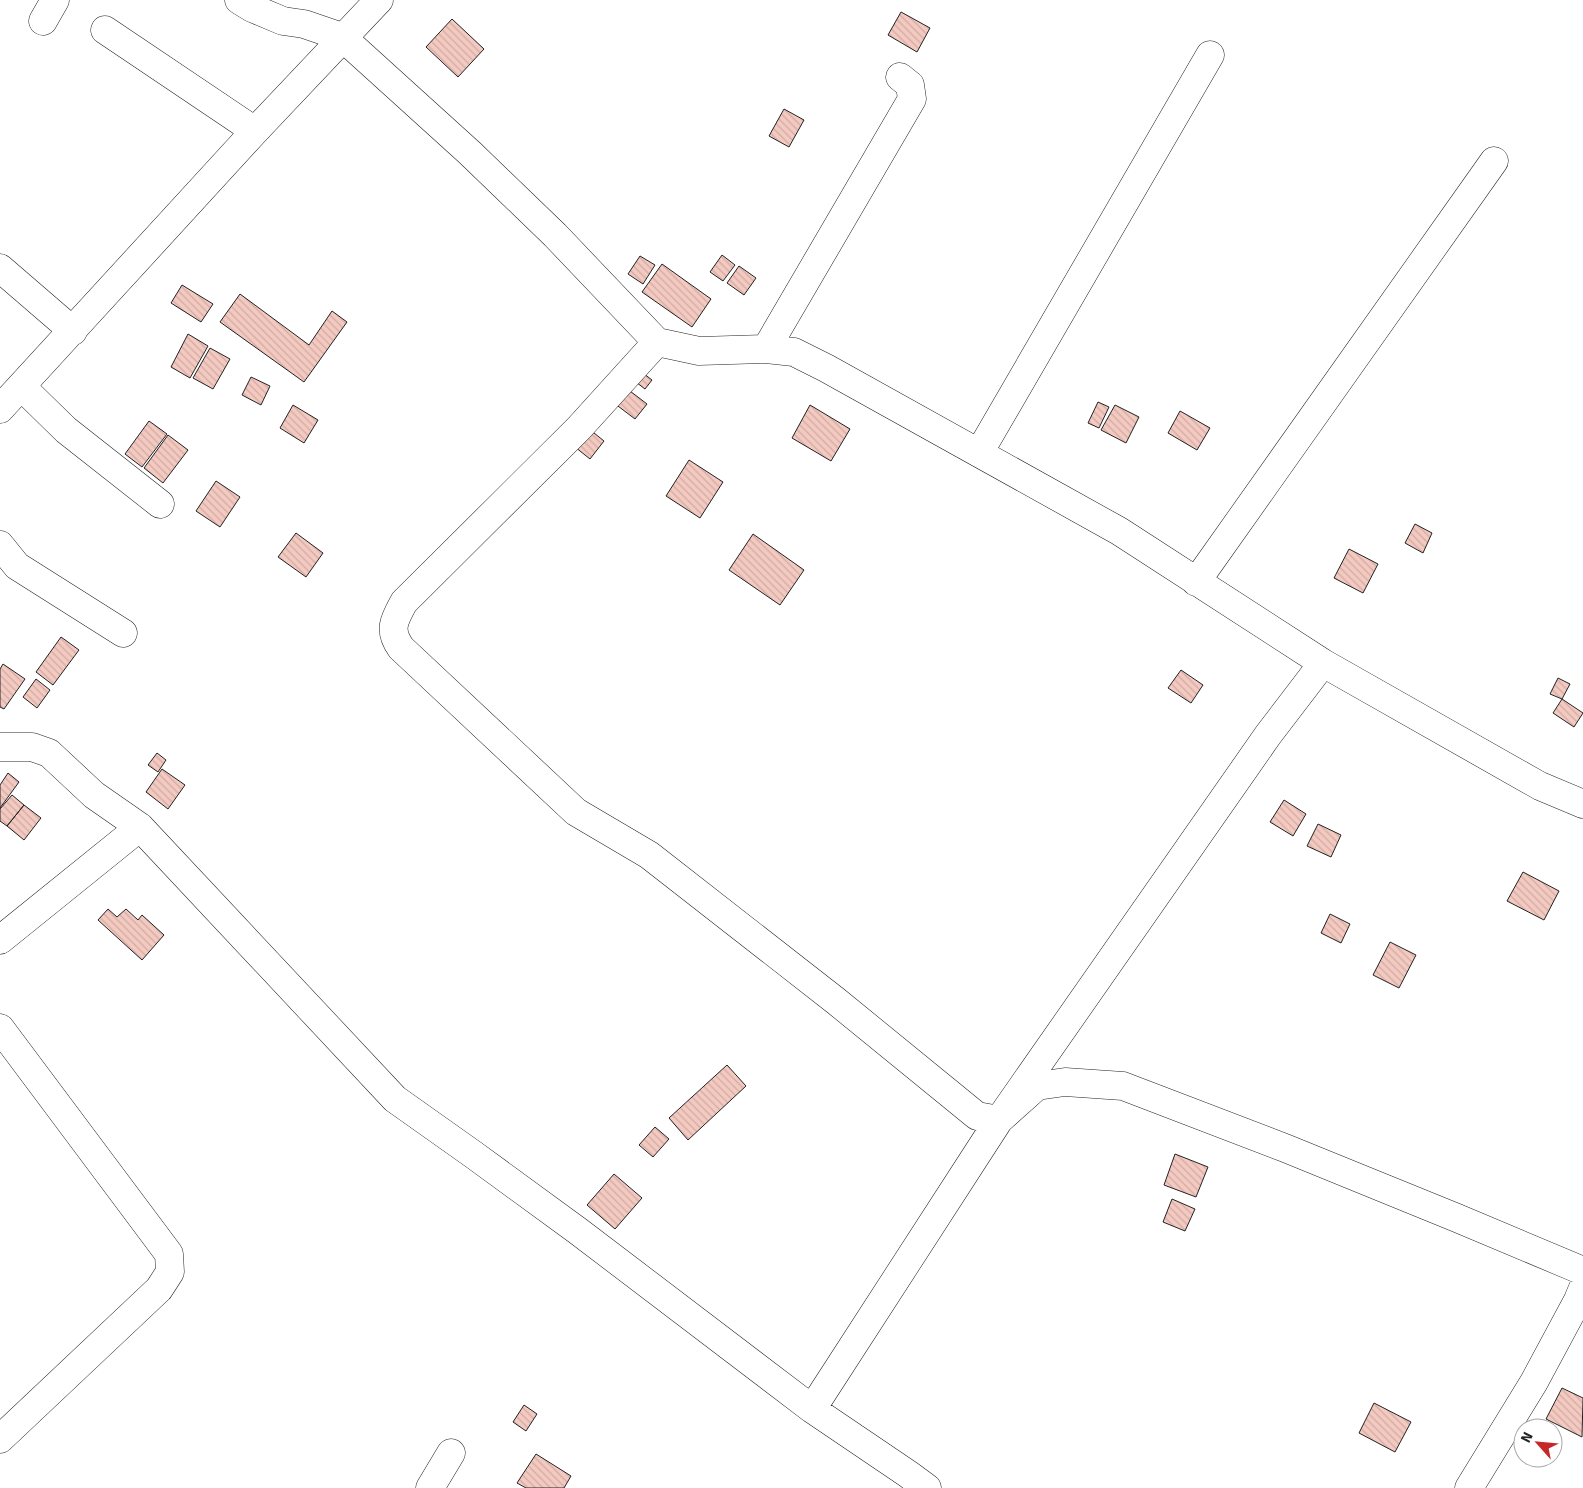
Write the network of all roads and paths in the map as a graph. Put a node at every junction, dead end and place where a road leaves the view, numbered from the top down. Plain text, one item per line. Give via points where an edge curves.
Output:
1 (239, 0) edge
2 (379, 0) edge
3 (105, 30) dead end
4 (342, 38) junction
5 (1210, 55) dead end
6 (900, 77) dead end
7 (255, 131) junction
8 (1494, 160) dead end
9 (0, 268) edge
10 (73, 330) junction
11 (657, 342) junction
12 (766, 349) junction
13 (22, 387) junction
14 (0, 409) edge
15 (979, 453) junction
16 (160, 504) dead end
17 (0, 544) edge
18 (1196, 582) junction
19 (123, 633) dead end
20 (1323, 663) junction
21 (0, 747) edge
22 (1583, 804) edge
23 (140, 827) junction
24 (0, 940) edge
25 (0, 1028) edge
26 (999, 1120) junction
27 (1583, 1271) edge
28 (1583, 1288) edge
29 (812, 1409) junction
30 (0, 1440) edge
31 (451, 1453) dead end
32 (430, 1488) edge
33 (927, 1488) edge
34 (1469, 1488) edge

1 - 4 street via 283,21 304,24
2 - 4 street
3 - 7 street
4 - 7 street
4 - 11 street via 555,235
5 - 15 street
6 - 12 street via 910,85 912,99
7 - 10 street
8 - 18 street
9 - 10 street
10 - 13 street
11 - 12 street via 699,351
11 - 26 street via 579,428 404,602 393,622 395,640 576,812 649,855 977,1116
12 - 15 street via 794,352
13 - 14 street
13 - 16 street via 66,430
15 - 18 street via 1119,531
17 - 19 street via 17,566
18 - 20 street
20 - 22 street via 1540,786
20 - 26 street via 1268,735
21 - 23 street via 32,747 49,753 94,795
23 - 24 street
23 - 29 street via 395,1099
25 - 30 street via 170,1254 170,1272 159,1289
26 - 27 street via 1037,1086 1065,1082 1123,1086
26 - 29 street
28 - 34 street via 1534,1382
29 - 33 street
31 - 32 street

